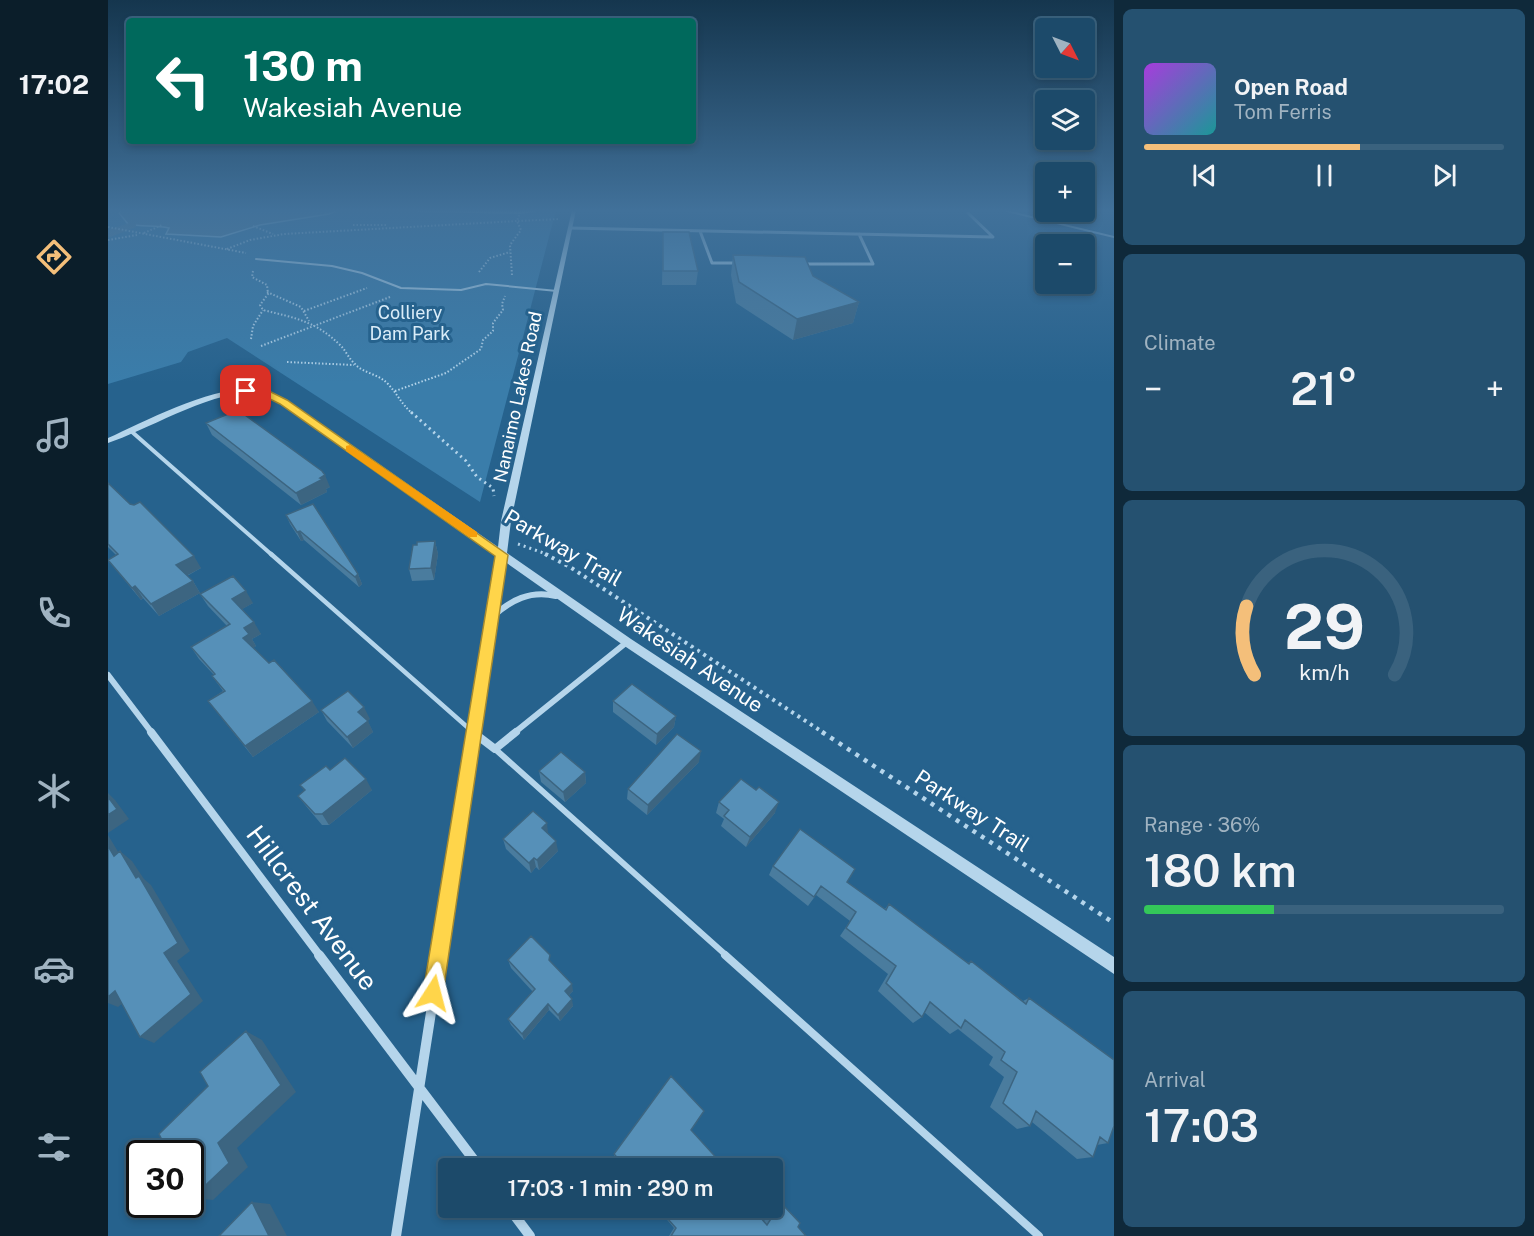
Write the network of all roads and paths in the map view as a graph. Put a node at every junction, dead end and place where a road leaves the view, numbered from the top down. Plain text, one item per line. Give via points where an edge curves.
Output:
1 (255, 268) edge
2 (339, 268) edge
3 (481, 268) edge
4 (511, 268) edge
5 (562, 268) edge
6 (384, 282) junction
7 (509, 286) junction
8 (461, 290) junction
9 (557, 291) junction
10 (267, 292) junction
11 (399, 293) dead end
12 (263, 310) junction
13 (304, 311) junction
14 (310, 322) junction
15 (316, 325) junction
16 (251, 339) dead end
17 (261, 346) dead end
18 (286, 362) dead end
19 (355, 365) junction
20 (395, 391) junction
21 (130, 431) junction
22 (108, 441) edge
23 (492, 505) dead end
24 (504, 534) junction
25 (502, 555) junction
26 (568, 601) junction
27 (492, 617) junction
28 (627, 642) junction
29 (108, 675) edge
30 (474, 733) junction
31 (495, 749) junction
32 (1114, 923) edge
33 (1114, 966) edge
34 (418, 1087) junction
35 (472, 1158) edge
36 (516, 1218) edge
37 (396, 1236) edge
38 (530, 1236) edge
39 (1039, 1236) edge

1 - 10 path via 252,277 267,285
2 - 6 lane
3 - 8 path
4 - 7 path
5 - 9 street, Nanaimo Lakes Road
6 - 8 lane via 401,288
6 - 13 path
7 - 8 lane via 486,284
7 - 9 lane
7 - 20 path via 503,309 481,349 446,373
9 - 24 street, Nanaimo Lakes Road
10 - 12 path via 260,306
10 - 13 path
11 - 15 path
12 - 14 path, Parkway Trail
12 - 16 path via 253,326
13 - 14 path
14 - 15 path, Parkway Trail
15 - 17 path
15 - 19 path, Parkway Trail via 343,348
18 - 19 path
19 - 20 path, Parkway Trail
20 - 23 path, Parkway Trail via 400,404 443,438 477,477 493,488
21 - 22 street
21 - 25 street, Wakesiah Avenue via 220,395 264,392 284,402
21 - 30 lane
24 - 25 street, Nanaimo Lakes Road
24 - 32 path, Parkway Trail via 570,567
25 - 26 street, Wakesiah Avenue
25 - 27 street
26 - 27 street via 549,593 527,595
26 - 28 street, Wakesiah Avenue
27 - 30 street
28 - 31 street
28 - 33 street, Wakesiah Avenue
29 - 34 street, Hillcrest Avenue
30 - 31 street
30 - 34 street
31 - 39 lane
34 - 35 street, Hillcrest Avenue
34 - 37 street
36 - 38 street

